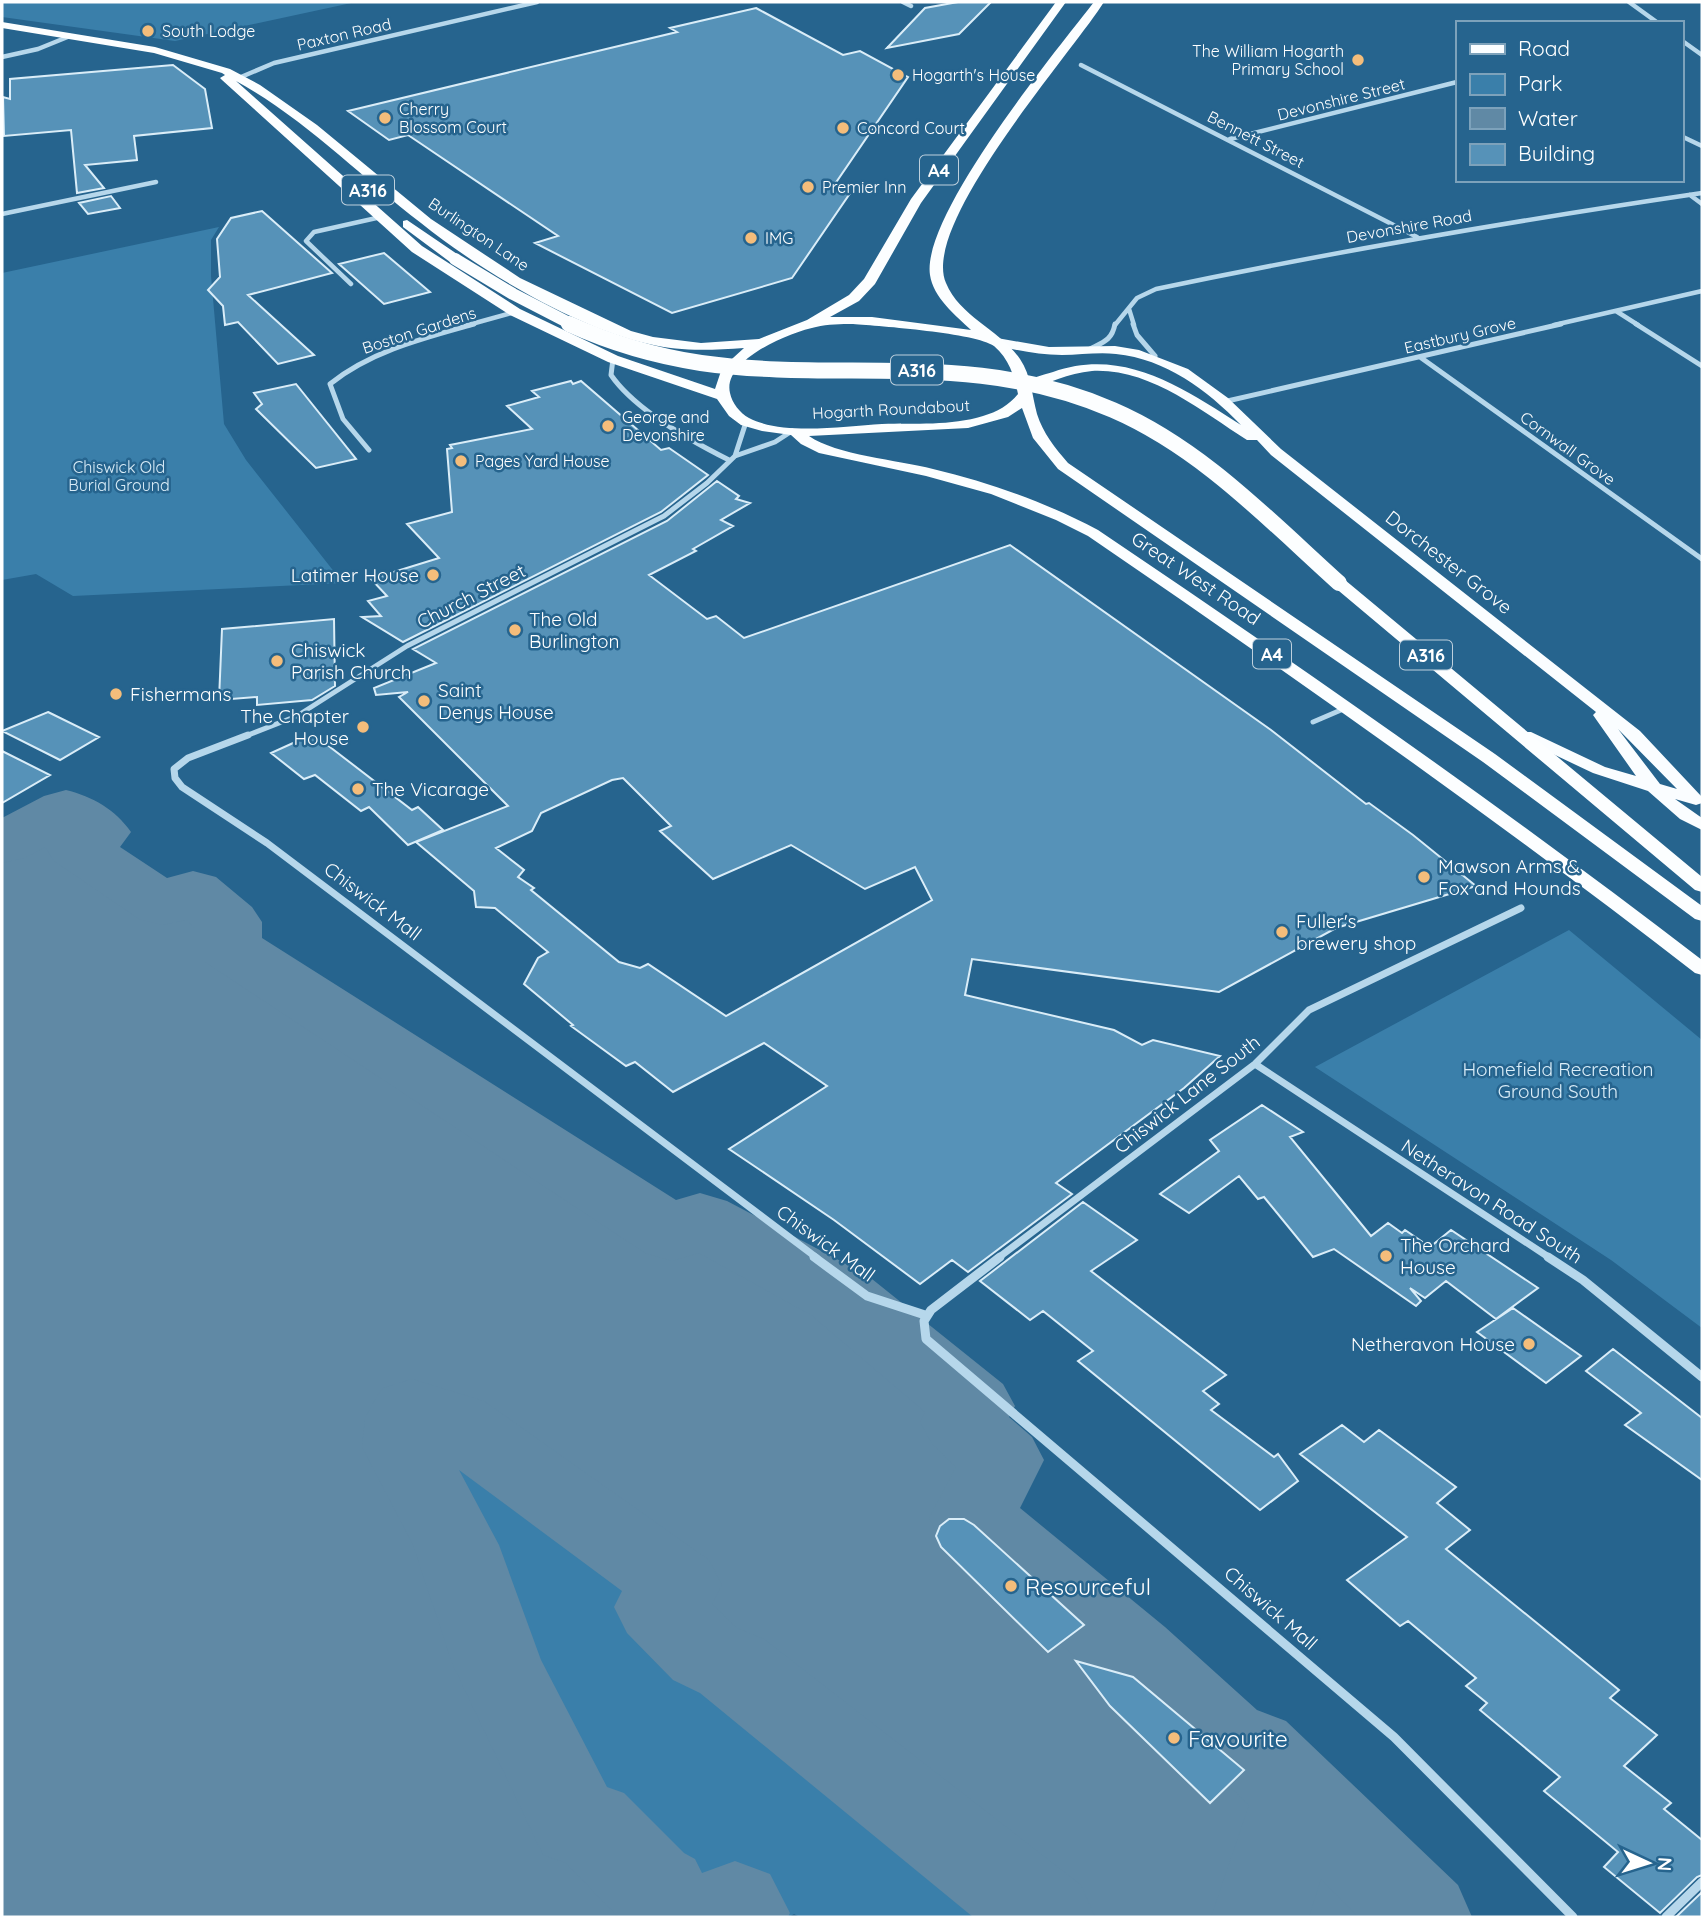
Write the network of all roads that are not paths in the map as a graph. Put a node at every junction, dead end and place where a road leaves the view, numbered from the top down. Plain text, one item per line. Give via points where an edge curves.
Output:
1 (537, 2) edge
2 (903, 2) edge
3 (1061, 2) edge
4 (1099, 2) edge
5 (1629, 2) edge
6 (911, 6) dead end
7 (1655, 21) edge
8 (2, 25) edge
9 (70, 36) junction
10 (1683, 41) edge
11 (1702, 55) edge
12 (2, 57) edge
13 (1082, 65) dead end
14 (210, 66) junction
15 (241, 78) junction
16 (1456, 82) edge
17 (291, 113) junction
18 (1683, 137) edge
19 (1230, 139) junction
20 (1702, 146) edge
21 (156, 182) dead end
22 (1702, 192) edge
23 (1689, 195) junction
24 (1702, 204) edge
25 (2, 214) edge
26 (381, 217) junction
27 (1418, 238) junction
28 (351, 284) dead end
29 (1702, 291) edge
30 (1129, 309) junction
31 (1616, 311) junction
32 (516, 312) junction
33 (807, 324) junction
34 (994, 341) junction
35 (765, 342) junction
36 (1090, 349) junction
37 (1155, 356) junction
38 (1420, 357) junction
39 (613, 359) junction
40 (1702, 366) edge
41 (1026, 390) junction
42 (723, 396) junction
43 (1223, 402) junction
44 (746, 422) junction
45 (793, 431) junction
46 (369, 450) dead end
47 (1276, 452) junction
48 (732, 458) junction
49 (1702, 559) edge
50 (1596, 706) junction
51 (1350, 707) junction
52 (1313, 722) dead end
53 (1513, 728) junction
54 (174, 769) joint
55 (1656, 789) junction
56 (1699, 802) edge
57 (1702, 825) edge
58 (1702, 886) edge
59 (1521, 908) dead end
60 (1702, 915) edge
61 (1702, 969) edge
62 (1255, 1064) junction
63 (925, 1315) junction
64 (1702, 1377) edge
65 (1702, 1882) edge
66 (1573, 1917) edge
67 (1666, 1917) edge

1 - 15 street, Paxton Road via 274,63
2 - 6 street
3 - 33 highway, A4 via 915,202 870,281 854,298
4 - 34 highway, A4 via 981,167 939,244 940,285
5 - 7 street
8 - 9 highway, Burlington Lane / A316
9 - 12 street
9 - 14 highway, Burlington Lane / A316 via 155,50
10 - 11 street
13 - 19 street, Bennett Street
14 - 15 highway, Burlington Lane / A316
14 - 26 highway, Burlington Lane / A316
15 - 17 highway, Burlington Lane / A316
16 - 19 street, Devonshire Street
17 - 35 highway, Burlington Lane / A316 via 427,222 515,281 567,308 652,341 701,347
17 - 53 highway, A316, bridge via 318,148 455,259 554,317 611,342 699,363 770,369 959,372 1030,383 1138,420 1178,444
18 - 20 street
19 - 27 street, Bennett Street
21 - 25 street
22 - 23 street, Devonshire Road
23 - 24 street
23 - 27 street, Devonshire Road
26 - 28 street via 314,232 306,241
26 - 32 highway, Burlington Lane / A316 via 417,249
27 - 30 street, Devonshire Road via 1156,289 1137,298
29 - 31 street, Eastbury Grove
30 - 36 street, Devonshire Road via 1116,321 1113,335
30 - 37 street via 1137,335
31 - 38 street, Eastbury Grove
31 - 40 street
32 - 39 highway, Burlington Lane / A316
32 - 46 street, Boston Gardens via 374,356 339,374 330,384 343,419
33 - 34 highway via 886,323
33 - 35 highway
34 - 36 main road, Dorchester Grove / A316 via 1047,351
34 - 41 highway via 1019,366
35 - 42 highway via 736,360 725,374
36 - 37 main road, Dorchester Grove / A316
37 - 43 main road, Dorchester Grove / A316
38 - 43 street, Eastbury Grove
38 - 49 street, Cornwall Grove
39 - 42 highway, Burlington Lane / A316
39 - 48 street via 609,368 620,388 689,439
41 - 45 highway, Hogarth Roundabout via 1020,405 1006,412 953,426
41 - 47 main road, Dorchester Grove / A316 via 1062,372 1082,368 1131,369 1155,377
41 - 60 highway, Great West Road / A4 via 1035,426 1049,451 1082,482 1381,682
42 - 44 highway via 735,415
43 - 47 main road, Dorchester Grove / A316
44 - 45 highway, Hogarth Roundabout
44 - 48 street, Church Street
45 - 48 street, Church Street
45 - 51 highway, Great West Road / A4 via 824,450 982,487 1064,516
47 - 50 main road, Dorchester Grove / A316
48 - 54 street, Church Street via 664,516 407,646 297,716 188,758
50 - 55 main road, Dorchester Grove / A316
50 - 56 main road, Dorchester Grove / A316 via 1634,734
51 - 52 street
51 - 61 highway, Great West Road / A4 via 1578,872
53 - 55 main road, A316 via 1567,757
53 - 58 highway
54 - 63 street, Chiswick Mall via 182,787 277,850 867,1296
55 - 56 main road, A316
55 - 57 main road, A316 via 1678,812
59 - 62 street, Chiswick Lane South via 1309,1010
62 - 63 street, Chiswick Lane South
62 - 64 street, Netheravon Road South via 1583,1280
63 - 66 street, Chiswick Mall via 926,1339 1394,1737
65 - 67 street

